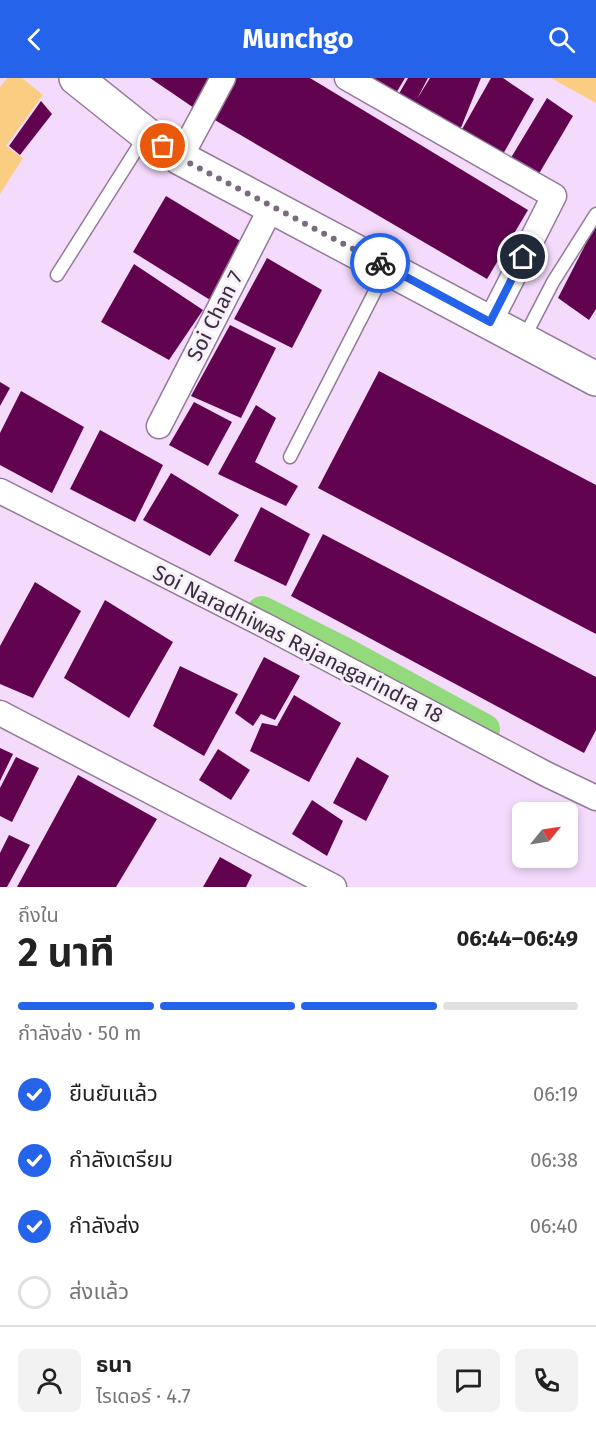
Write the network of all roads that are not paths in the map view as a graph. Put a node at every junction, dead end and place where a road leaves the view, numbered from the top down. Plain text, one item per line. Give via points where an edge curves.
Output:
1 (76, 78) edge
2 (223, 78) edge
3 (347, 78) edge
4 (146, 134) junction
5 (180, 158) junction
6 (272, 206) junction
7 (596, 214) edge
8 (387, 267) junction
9 (57, 275) dead end
10 (490, 322) junction
11 (523, 340) junction
12 (594, 372) edge
13 (159, 426) dead end
14 (290, 457) dead end
15 (0, 491) edge
16 (0, 713) edge
17 (596, 798) edge
18 (334, 887) edge

1 - 4 main road
2 - 5 street
3 - 10 street via 554,196
4 - 5 main road
4 - 9 lane
5 - 6 main road
6 - 8 main road
6 - 13 street, Soi Chan 7
7 - 11 lane via 553,282
8 - 10 main road
8 - 14 lane
10 - 11 main road
11 - 12 main road
15 - 17 street, Soi Naradhiwas Rajanagarindra 18
16 - 18 street

